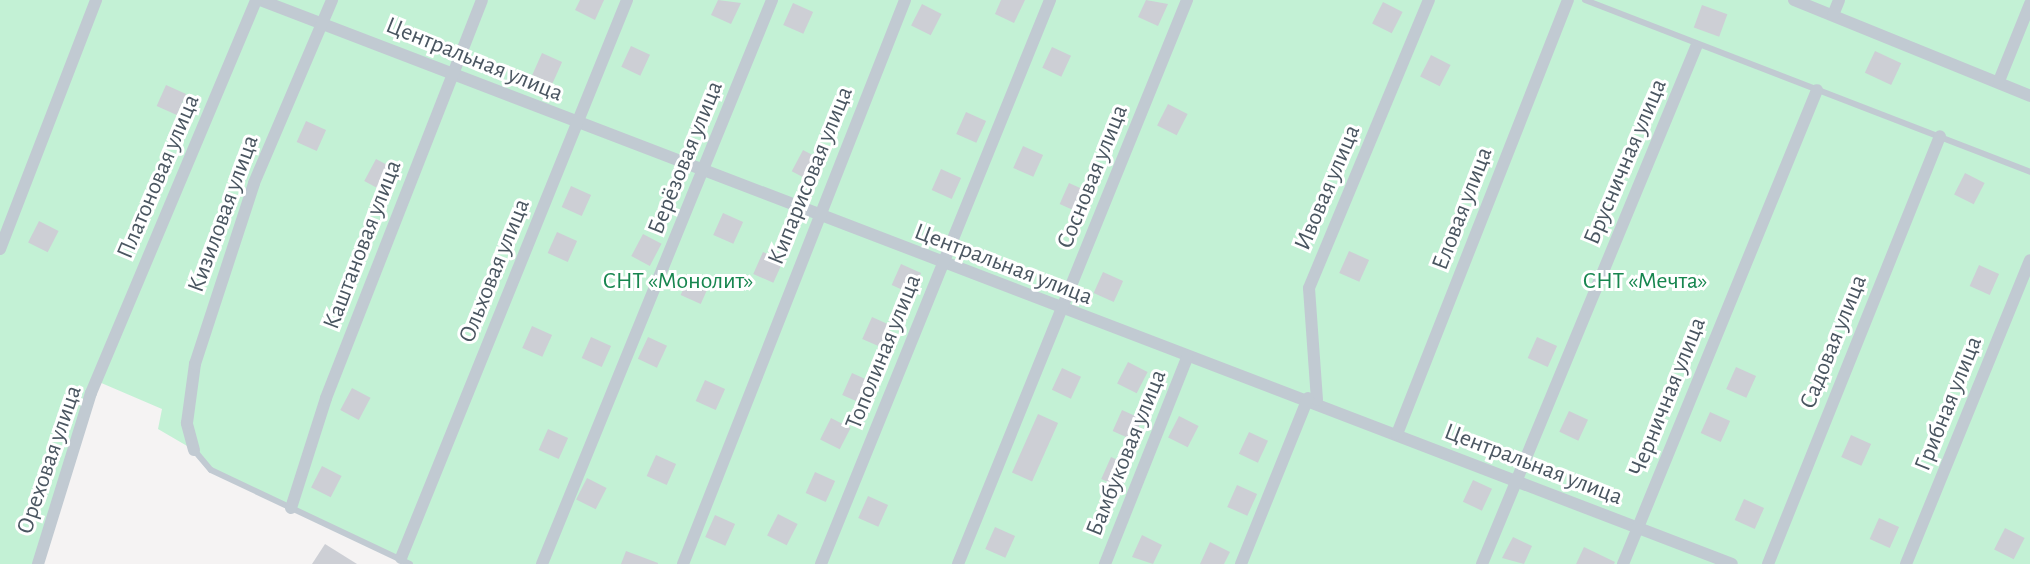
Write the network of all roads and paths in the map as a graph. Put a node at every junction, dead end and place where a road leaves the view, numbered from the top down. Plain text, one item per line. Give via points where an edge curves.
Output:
1 (96, 0) edge
2 (258, 0) edge
3 (332, 0) edge
4 (482, 0) edge
5 (627, 0) edge
6 (772, 0) edge
7 (905, 0) edge
8 (1050, 0) edge
9 (1187, 0) edge
10 (1429, 0) edge
11 (1568, 0) edge
12 (1585, 0) edge
13 (1794, 0) edge
14 (1839, 0) edge
15 (2030, 4) edge
16 (1833, 15) junction
17 (323, 22) junction
18 (1696, 47) junction
19 (451, 74) junction
20 (1999, 81) junction
21 (1817, 90) junction
22 (2030, 96) edge
23 (578, 124) junction
24 (1940, 136) junction
25 (704, 172) junction
26 (2030, 172) edge
27 (817, 214) junction
28 (0, 249) edge
29 (2030, 260) edge
30 (942, 263) junction
31 (1061, 311) junction
32 (1187, 358) junction
33 (101, 370) joint
34 (1312, 399) junction
35 (1398, 433) junction
36 (194, 450) joint
37 (1515, 482) junction
38 (291, 508) junction
39 (1637, 528) junction
40 (406, 561) edge
41 (38, 564) edge
42 (542, 564) edge
43 (683, 564) edge
44 (821, 564) edge
45 (958, 564) edge
46 (1105, 564) edge
47 (1241, 564) edge
48 (1482, 564) edge
49 (1623, 564) edge
50 (1732, 564) edge
51 (1768, 564) edge
52 (1906, 564) edge

1 - 28 street
2 - 17 street, Центральная улица
2 - 33 street, Платоновая улица
3 - 17 street, Кизиловая улица
4 - 19 street, Каштановая улица
5 - 23 street, Ольховая улица
6 - 25 street, Берёзовая улица
7 - 27 street, Кипарисовая улица
8 - 30 street, Тополиная улица
9 - 31 street, Сосновая улица
10 - 34 street, Ивовая улица via 1309,288
11 - 35 street, Еловая улица
12 - 18 lane
13 - 16 street
14 - 16 street
15 - 20 street
16 - 20 street
17 - 19 street, Центральная улица
17 - 36 street, Кизиловая улица via 254,183 195,364 187,423
18 - 21 lane
18 - 37 street, Брусничная улица
19 - 23 street, Центральная улица
19 - 38 street, Каштановая улица via 326,398
20 - 22 street
21 - 24 lane
21 - 39 street, Черничная улица
23 - 25 street, Центральная улица
23 - 40 street, Ольховая улица
24 - 26 lane
24 - 51 street, Садовая улица
25 - 27 street, Центральная улица
25 - 42 street, Берёзовая улица
27 - 30 street, Центральная улица
27 - 43 street, Кипарисовая улица
29 - 52 street, Грибная улица
30 - 31 street, Центральная улица
30 - 44 street, Тополиная улица
31 - 32 street, Центральная улица
31 - 45 street, Сосновая улица
32 - 34 street, Центральная улица
32 - 46 street, Бамбуковая улица
33 - 41 street, Ореховая улица
34 - 35 street, Центральная улица
34 - 47 street, Ивовая улица
35 - 37 street, Центральная улица
36 - 38 lane via 211,470
37 - 39 street, Центральная улица
37 - 48 street, Брусничная улица
38 - 40 lane
39 - 49 street, Черничная улица
39 - 50 street, Центральная улица

